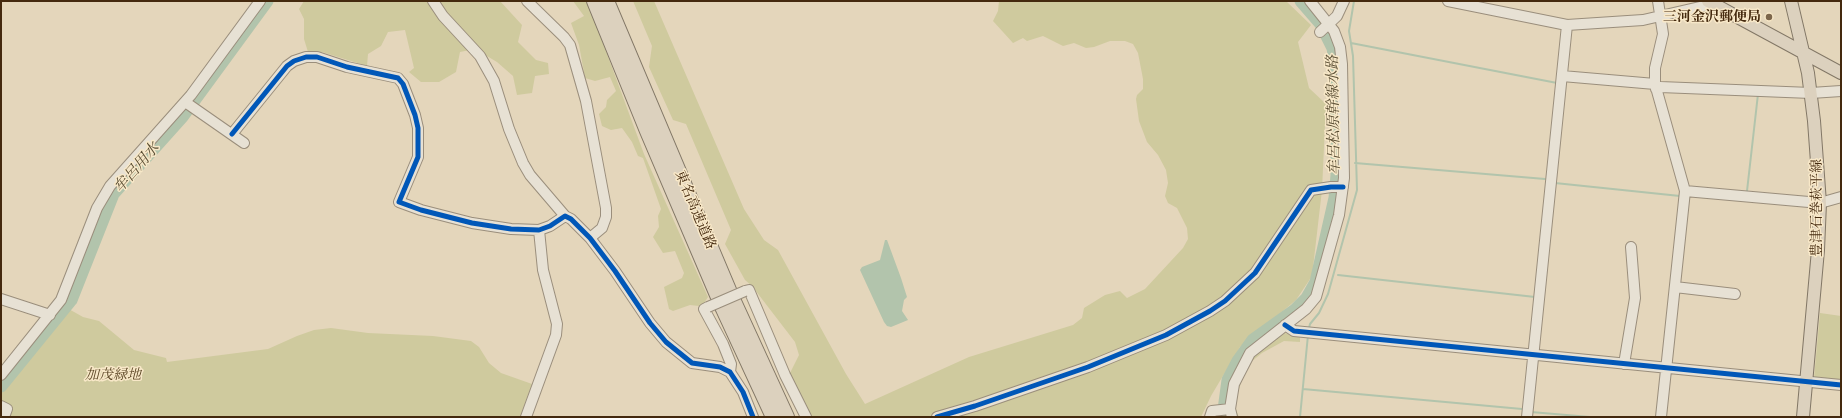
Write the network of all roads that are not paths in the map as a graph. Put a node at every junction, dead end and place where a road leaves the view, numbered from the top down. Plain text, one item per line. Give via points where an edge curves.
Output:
1 (260, 1) edge
2 (433, 1) edge
3 (527, 1) edge
4 (594, 1) edge
5 (607, 1) edge
6 (1310, 1) edge
7 (1344, 1) edge
8 (1448, 1) edge
9 (1658, 1) edge
10 (1791, 1) edge
11 (1709, 2) edge
12 (1660, 15) junction
13 (1567, 25) junction
14 (1325, 28) junction
15 (1803, 53) junction
16 (1841, 72) edge
17 (1562, 76) junction
18 (1655, 86) junction
19 (1841, 91) edge
20 (1811, 93) junction
21 (192, 106) dead end
22 (232, 134) junction
23 (244, 143) dead end
24 (1338, 187) junction
25 (1685, 191) junction
26 (1841, 197) edge
27 (1820, 203) junction
28 (565, 216) junction
29 (539, 230) junction
30 (590, 238) junction
31 (1631, 247) dead end
32 (1675, 287) junction
33 (1735, 294) dead end
34 (1, 300) edge
35 (50, 315) junction
36 (1285, 325) junction
37 (1533, 354) junction
38 (747, 361) junction
39 (1624, 364) junction
40 (1666, 368) junction
41 (730, 372) junction
42 (1, 375) edge
43 (1806, 382) junction
44 (1841, 385) edge
45 (1, 406) edge
46 (1227, 411) edge
47 (4, 417) edge
48 (526, 417) edge
49 (753, 417) edge
50 (764, 417) edge
51 (773, 417) edge
52 (787, 417) edge
53 (806, 417) edge
54 (937, 417) edge
55 (1210, 417) edge
56 (1527, 417) edge
57 (1661, 417) edge
58 (1803, 417) edge

1 - 35 street via 188,98 102,197 61,300
2 - 28 street via 443,16 480,56 494,81 523,163
3 - 30 street via 570,45 586,101 606,208 602,228
4 - 38 highway, 東名高速道路 via 650,138
5 - 52 highway, 東名高速道路 via 732,297
6 - 14 street
7 - 14 street via 1337,16
8 - 13 street
9 - 12 street
10 - 15 main road, 豊津石巻萩平線
11 - 12 street via 1704,6
11 - 15 main road
12 - 13 street via 1643,20
12 - 18 street via 1662,39 1655,68
13 - 17 street
14 - 24 street via 1340,47 1342,64
15 - 16 main road
15 - 20 main road, 豊津石巻萩平線
17 - 18 street
17 - 37 street
18 - 20 street
18 - 25 street
19 - 20 street
20 - 27 main road, 豊津石巻萩平線
21 - 22 street
22 - 23 street
22 - 29 street via 287,66 294,61 317,57 347,67 398,78 403,84 418,128 418,157 400,202 472,223
24 - 36 street via 1339,216 1316,297 1306,309
24 - 54 street via 1311,190 1255,273 1225,301 1210,311 1166,335 1088,367
25 - 27 street
25 - 32 street
26 - 27 street
27 - 43 main road, 豊津石巻萩平線
28 - 29 street
28 - 30 street via 576,223
29 - 48 street via 543,270 557,324 556,335
30 - 41 street via 666,342 692,363 720,367
31 - 39 street via 1635,298
32 - 33 street
32 - 40 street
34 - 35 street
35 - 42 street
36 - 37 street via 1294,330
36 - 46 street via 1250,353 1234,384
37 - 39 street
37 - 56 street
38 - 50 highway
38 - 51 highway, 東名高速道路
39 - 40 street
40 - 43 street
40 - 57 street
41 - 49 street via 743,392
41 - 53 street, bridge via 731,364 723,344 704,309 749,290
43 - 44 street
43 - 58 main road, 豊津石巻萩平線
45 - 47 street via 7,408
46 - 55 street via 1212,411

